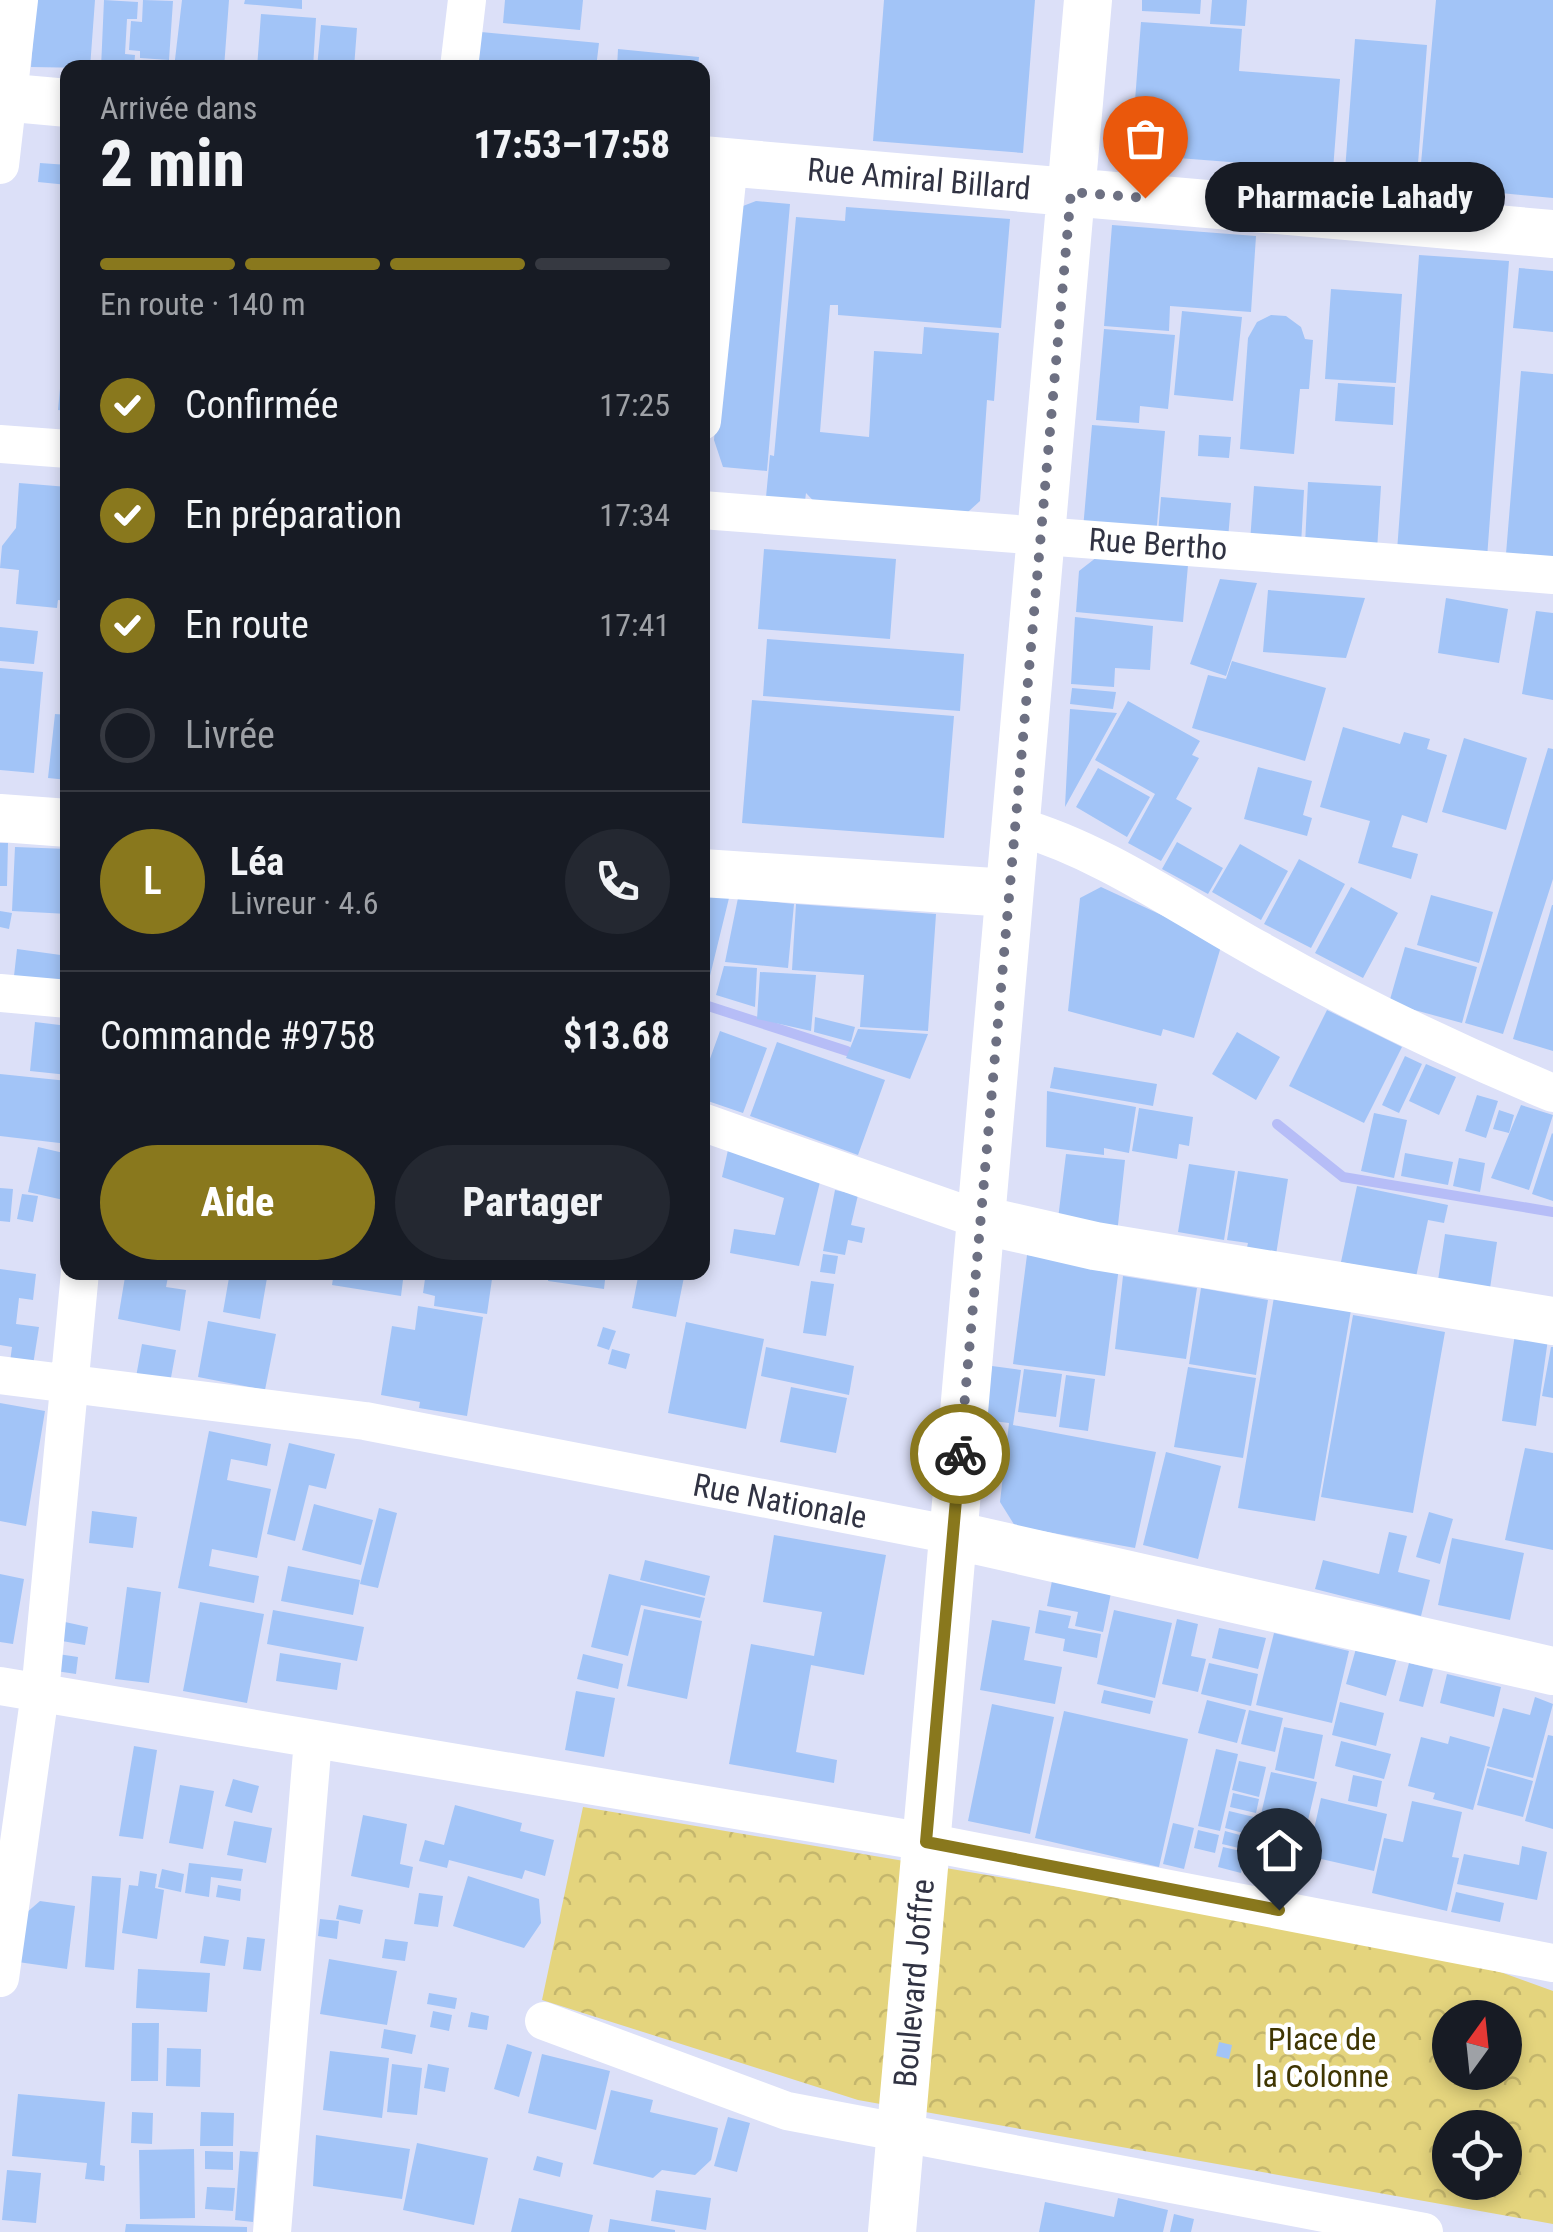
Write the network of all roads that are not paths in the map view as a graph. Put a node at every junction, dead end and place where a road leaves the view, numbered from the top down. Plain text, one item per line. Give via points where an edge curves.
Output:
1 (20, 0) edge
2 (467, 0) edge
3 (1088, 0) edge
4 (460, 60) edge
5 (3, 97) edge
6 (60, 102) edge
7 (716, 161) edge
8 (0, 165) edge
9 (1071, 192) junction
10 (1553, 234) edge
11 (710, 273) edge
12 (0, 444) edge
13 (60, 448) edge
14 (710, 511) edge
15 (1041, 535) junction
16 (1553, 575) edge
17 (0, 818) edge
18 (60, 822) edge
19 (1016, 826) junction
20 (710, 874) edge
21 (1009, 893) junction
22 (0, 993) edge
23 (60, 997) edge
24 (1553, 1094) edge
25 (710, 1125) edge
26 (981, 1220) junction
27 (79, 1280) edge
28 (1553, 1321) edge
29 (0, 1375) edge
30 (66, 1382) junction
31 (953, 1535) junction
32 (1553, 1671) edge
33 (0, 1686) edge
34 (40, 1694) junction
35 (312, 1740) junction
36 (926, 1842) junction
37 (1553, 1963) edge
38 (0, 1978) edge
39 (544, 2021) dead end
40 (900, 2131) junction
41 (272, 2232) edge
42 (892, 2232) edge
43 (1424, 2232) edge

1 - 5 street
2 - 4 street
3 - 9 street, Boulevard Joffre
5 - 6 street
5 - 8 street
7 - 9 street, Rue Amiral Billard
7 - 11 street
9 - 10 street, Rue Amiral Billard
9 - 15 street, Boulevard Joffre
12 - 13 street
14 - 15 street, Rue Bertho
15 - 16 street, Rue Bertho
15 - 19 street, Boulevard Joffre
17 - 18 street
19 - 21 street, Boulevard Joffre
19 - 24 street via 1057,838 1448,1049
20 - 21 street
21 - 26 street, Boulevard Joffre
22 - 23 street
25 - 26 street
26 - 28 street via 1095,1246
26 - 31 street, Boulevard Joffre
27 - 30 street
29 - 30 street, Rue Nationale
30 - 31 street, Rue Nationale via 365,1421
30 - 34 street
31 - 32 street, Rue Nationale
31 - 36 street, Boulevard Joffre
33 - 34 street
34 - 35 street
34 - 38 street
35 - 36 street
35 - 41 street
36 - 37 street
36 - 40 street, Boulevard Joffre
39 - 40 street via 787,2111
40 - 42 street, Boulevard Joffre
40 - 43 street

